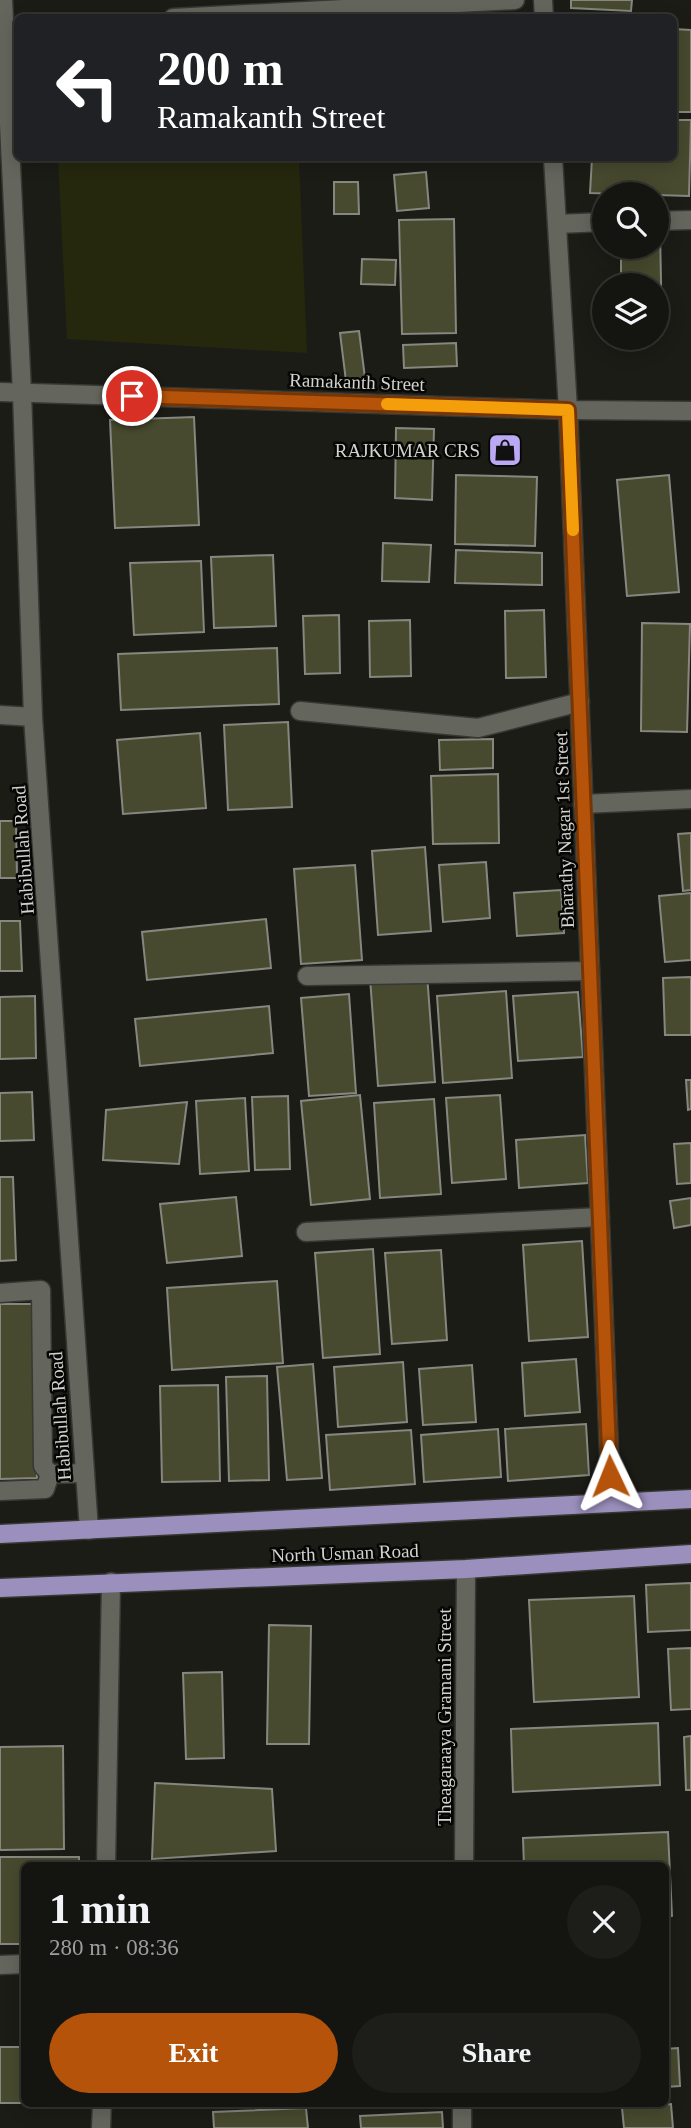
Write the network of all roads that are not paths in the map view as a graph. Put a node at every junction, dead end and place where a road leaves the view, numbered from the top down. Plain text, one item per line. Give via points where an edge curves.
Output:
1 (3, 0) edge
2 (515, 0) edge
3 (249, 14) edge
4 (8, 26) edge
5 (553, 161) edge
6 (691, 220) edge
7 (669, 221) edge
8 (592, 223) edge
9 (557, 224) junction
10 (0, 392) edge
11 (22, 392) junction
12 (568, 410) junction
13 (691, 411) edge
14 (580, 702) junction
15 (300, 711) dead end
16 (0, 715) edge
17 (33, 717) junction
18 (691, 799) edge
19 (583, 804) junction
20 (590, 971) junction
21 (306, 976) dead end
22 (600, 1217) junction
23 (306, 1232) dead end
24 (0, 1293) edge
25 (85, 1472) junction
26 (50, 1474) junction
27 (0, 1491) edge
28 (691, 1499) edge
29 (611, 1502) junction
30 (89, 1530) junction
31 (0, 1534) edge
32 (691, 1554) edge
33 (466, 1569) junction
34 (111, 1583) junction
35 (0, 1588) edge
36 (106, 1862) edge
37 (464, 1862) edge
38 (21, 1964) edge
39 (0, 1965) edge
40 (102, 2107) edge
41 (462, 2107) edge
42 (102, 2128) edge
43 (462, 2128) edge

1 - 4 street, Habibullah Road
2 - 3 street
4 - 11 street, Habibullah Road
5 - 9 street, Bharathy Nagar 1st Street
6 - 7 street
8 - 9 street
9 - 12 street, Bharathy Nagar 1st Street
10 - 11 street, Ramakanth Street
11 - 12 street, Ramakanth Street
11 - 17 street, Habibullah Road
12 - 13 street, Ramakanth Street
12 - 14 street, Bharathy Nagar 1st Street
14 - 15 street via 478,727
14 - 19 street, Bharathy Nagar 1st Street
16 - 17 street
17 - 25 street, Habibullah Road
18 - 19 street
19 - 20 street, Bharathy Nagar 1st Street
20 - 21 street
20 - 22 street, Bharathy Nagar 1st Street
22 - 23 street
22 - 29 street, Bharathy Nagar 1st Street
24 - 26 street via 41,1290 43,1466
25 - 26 street
25 - 30 street, Habibullah Road
26 - 27 street via 45,1489
28 - 29 main road, North Usman Road
29 - 30 main road, North Usman Road
30 - 31 main road, North Usman Road
32 - 33 main road, North Usman Road
33 - 34 main road, North Usman Road
33 - 37 street, Theagaraaya Gramani Street
34 - 35 main road, North Usman Road
34 - 36 street
38 - 39 street
40 - 42 street
41 - 43 street

